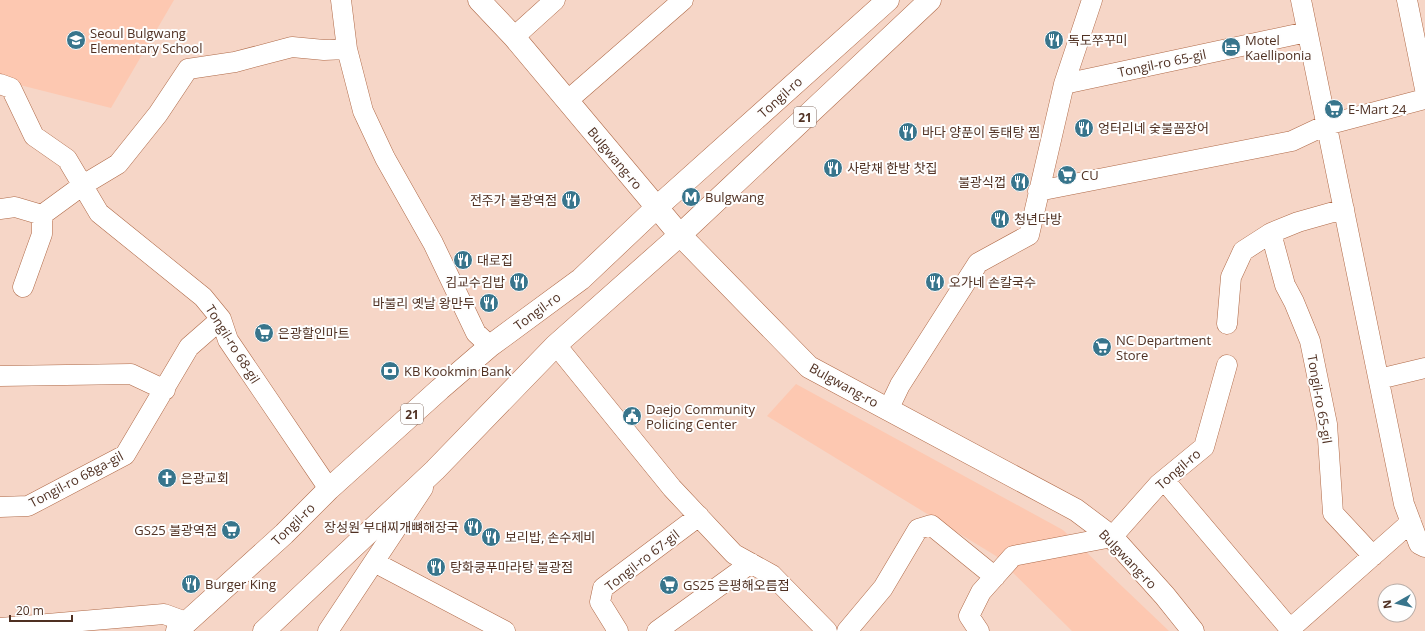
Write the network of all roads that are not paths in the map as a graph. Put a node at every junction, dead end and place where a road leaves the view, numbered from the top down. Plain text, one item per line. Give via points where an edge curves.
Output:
1 (341, 0) edge
2 (479, 0) edge
3 (555, 0) edge
4 (683, 0) edge
5 (888, 0) edge
6 (930, 0) edge
7 (1092, 0) edge
8 (1300, 0) edge
9 (1407, 0) edge
10 (1307, 32) junction
11 (514, 38) junction
12 (347, 49) junction
13 (0, 84) edge
14 (1064, 84) junction
15 (1425, 89) edge
16 (1425, 99) edge
17 (567, 101) junction
18 (1326, 125) junction
19 (83, 186) junction
20 (1038, 191) junction
21 (656, 208) junction
22 (0, 209) edge
23 (1344, 210) junction
24 (42, 215) junction
25 (1271, 233) junction
26 (680, 234) junction
27 (23, 287) dead end
28 (221, 319) junction
29 (1227, 324) dead end
30 (556, 345) junction
31 (490, 346) junction
32 (1227, 365) dead end
33 (1425, 368) edge
34 (0, 376) edge
35 (1379, 379) junction
36 (165, 390) junction
37 (888, 410) junction
38 (435, 470) junction
39 (1164, 480) junction
40 (329, 489) junction
41 (0, 507) edge
42 (699, 516) junction
43 (1411, 522) junction
44 (1112, 537) junction
45 (1425, 547) edge
46 (1373, 556) junction
47 (374, 562) junction
48 (751, 563) junction
49 (995, 577) junction
50 (182, 627) edge
51 (0, 628) edge
52 (501, 630) edge
53 (264, 631) edge
54 (328, 631) edge
55 (618, 631) edge
56 (658, 631) edge
57 (827, 631) edge
58 (847, 631) edge
59 (979, 631) edge
60 (1193, 631) edge

1 - 12 street
2 - 11 main road, Bulgwang-ro
3 - 11 street
4 - 17 street
5 - 21 main road, Tongil-ro / 21
6 - 26 main road, 21
7 - 14 street
8 - 10 street
9 - 15 street
10 - 14 street, Tongil-ro 65-gil
10 - 18 street
11 - 17 main road, Bulgwang-ro
12 - 19 street via 292,47 235,62 188,69 158,114 118,164
12 - 31 street via 363,111 385,158 433,243 476,333
13 - 19 street, Tongil-ro 68-gil via 11,88 34,136 67,159
14 - 20 street
16 - 18 street
17 - 21 main road, Bulgwang-ro
18 - 20 street via 1292,141
18 - 23 street
19 - 24 street
19 - 28 street, Tongil-ro 68-gil via 99,213 203,297
20 - 37 street via 1029,235 978,263 900,385
21 - 26 main road, Bulgwang-ro
21 - 31 main road, Tongil-ro / 21 via 581,279
22 - 24 street via 15,207
23 - 25 street via 1298,222
23 - 35 street
24 - 27 street via 42,234
25 - 29 street via 1243,251 1231,277
25 - 46 street, Tongil-ro 65-gil via 1285,285 1310,341 1327,424 1333,513
26 - 30 main road, 21
26 - 37 main road, Bulgwang-ro via 809,367
28 - 36 street, Tongil-ro 68ga-gil via 189,347
28 - 40 street, Tongil-ro 68-gil via 228,340
30 - 38 main road, 21
30 - 42 street via 672,488
31 - 40 main road, Tongil-ro / 21
32 - 39 street, Tongil-ro via 1204,447
33 - 35 street
34 - 36 street via 131,374
35 - 43 street via 1404,504
36 - 41 street, Tongil-ro 68ga-gil via 125,455 28,506
37 - 44 main road, Bulgwang-ro via 1076,510
38 - 47 street
38 - 53 main road, 21
39 - 44 street, Tongil-ro
39 - 46 street via 1290,629
40 - 50 main road, Tongil-ro / 21 via 284,534
42 - 48 street via 734,554
42 - 55 street, Tongil-ro 67-gil via 603,588 600,602
43 - 45 street via 1419,544
43 - 46 street
44 - 49 street via 1013,556
44 - 60 main road, Bulgwang-ro
47 - 52 street
47 - 54 street
48 - 56 street
48 - 57 street via 772,575
49 - 58 street via 931,525 918,529 883,588
49 - 59 street via 981,592 970,616
50 - 51 street, Tongil-ro via 164,614

